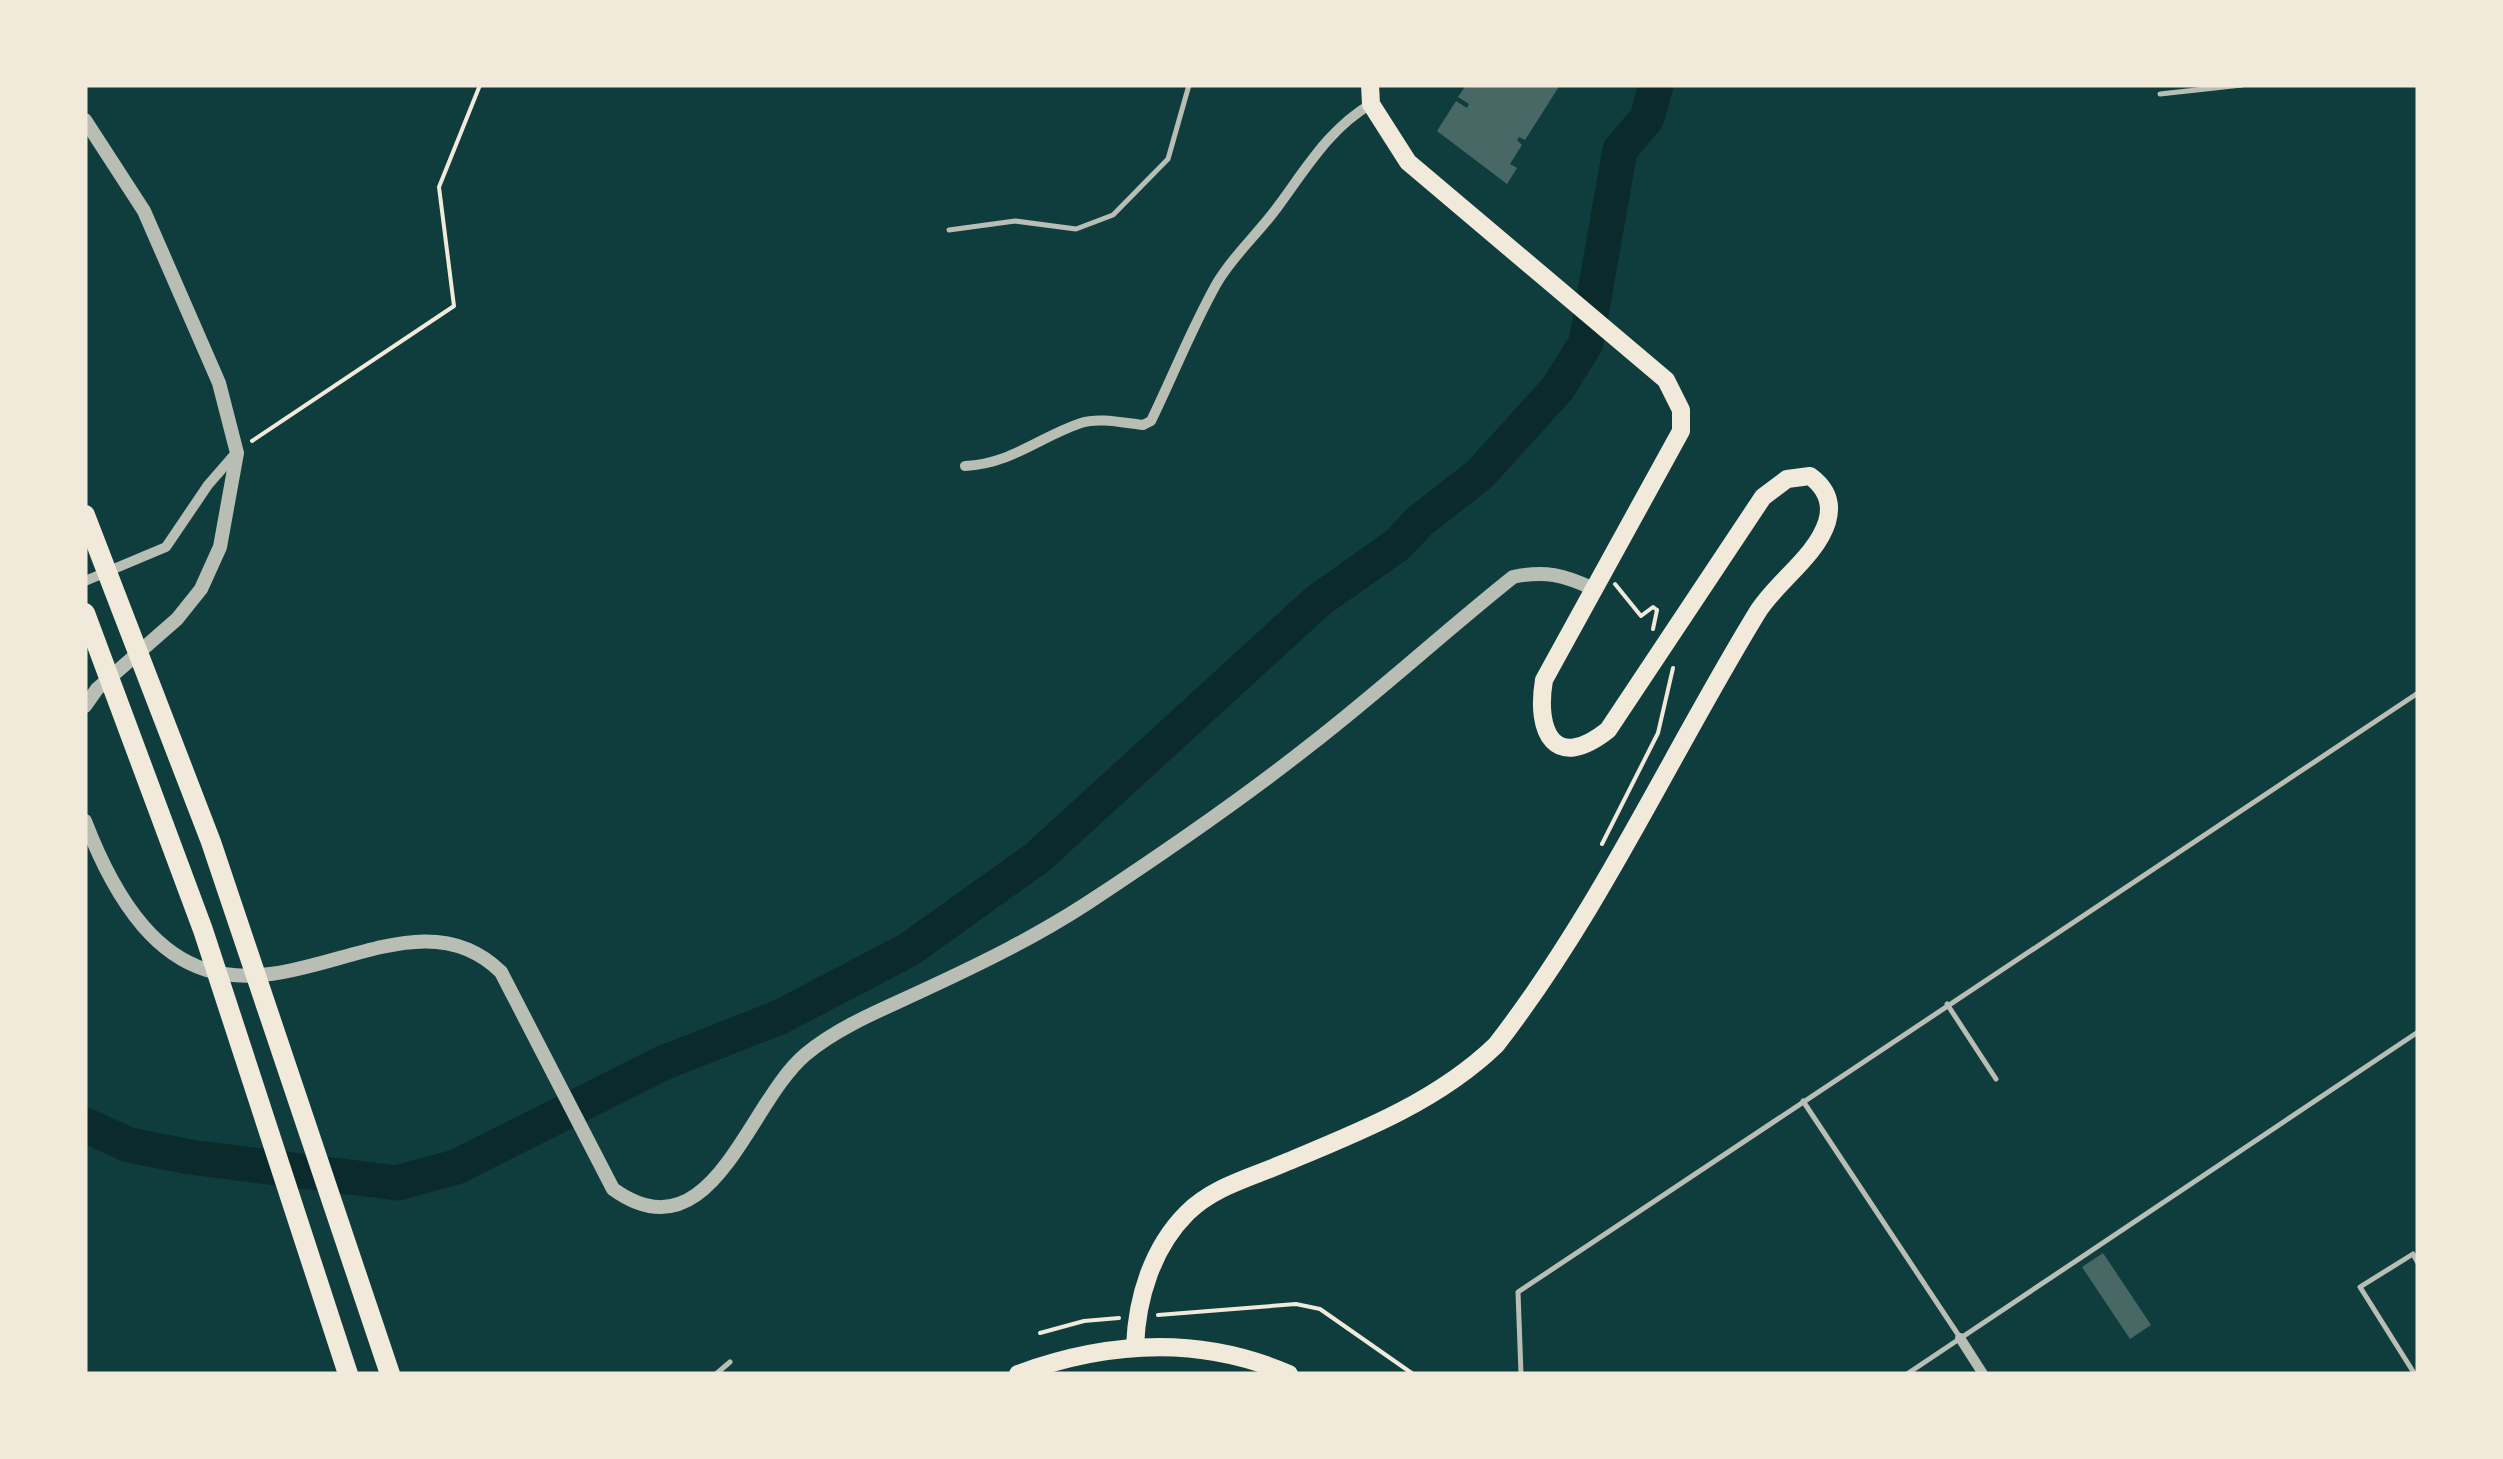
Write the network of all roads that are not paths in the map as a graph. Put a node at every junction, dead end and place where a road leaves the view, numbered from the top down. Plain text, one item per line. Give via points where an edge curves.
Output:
1 (1189, 85) edge
2 (2242, 85) edge
3 (2160, 94) dead end
4 (1371, 95) edge
5 (85, 120) edge
6 (950, 230) dead end
7 (237, 453) junction
8 (965, 466) dead end
9 (85, 515) edge
10 (85, 580) edge
11 (1598, 580) junction
12 (85, 613) edge
13 (2418, 694) edge
14 (85, 706) edge
15 (85, 821) edge
16 (1947, 1004) junction
17 (2418, 1032) edge
18 (1996, 1079) dead end
19 (1803, 1101) junction
20 (2418, 1262) edge
21 (1960, 1338) junction
22 (1135, 1346) junction
23 (730, 1362) dead end
24 (2415, 1373) edge
25 (348, 1374) edge
26 (390, 1374) edge
27 (716, 1374) edge
28 (1018, 1374) edge
29 (1289, 1374) edge
30 (1522, 1374) edge
31 (1907, 1374) edge
32 (1983, 1374) edge

1 - 6 lane via 1168,159 1113,214 1076,229 1015,221
2 - 3 lane
4 - 8 street via 1321,147 1218,282 1151,422 1083,422 1014,456
4 - 11 main road via 1408,162 1666,380 1681,410 1681,431
5 - 7 street via 144,211 219,383
7 - 10 street via 166,547
7 - 14 street via 220,547 201,588 177,620
9 - 26 highway via 211,842
11 - 15 street via 1538,572 1513,576 1306,749 1087,903 1013,949 878,1012 807,1054 713,1181 683,1206 634,1204 613,1189 522,1012 480,952 453,942 420,942 279,974 236,976 184,960 159,945 118,898
11 - 22 main road via 1544,680 1540,707 1543,731 1573,749 1608,730 1763,497 1786,479 1810,476 1829,500 1827,522 1760,608 1600,894 1496,1045 1414,1105 1224,1187 1193,1208 1142,1288
12 - 25 highway via 204,930
13 - 16 lane
16 - 18 lane
16 - 19 lane
17 - 21 lane
19 - 21 lane
19 - 30 lane via 1518,1292
20 - 24 lane via 2413,1254 2360,1287
21 - 31 lane
21 - 32 street
22 - 28 main road
22 - 29 main road via 1217,1352
23 - 27 lane

